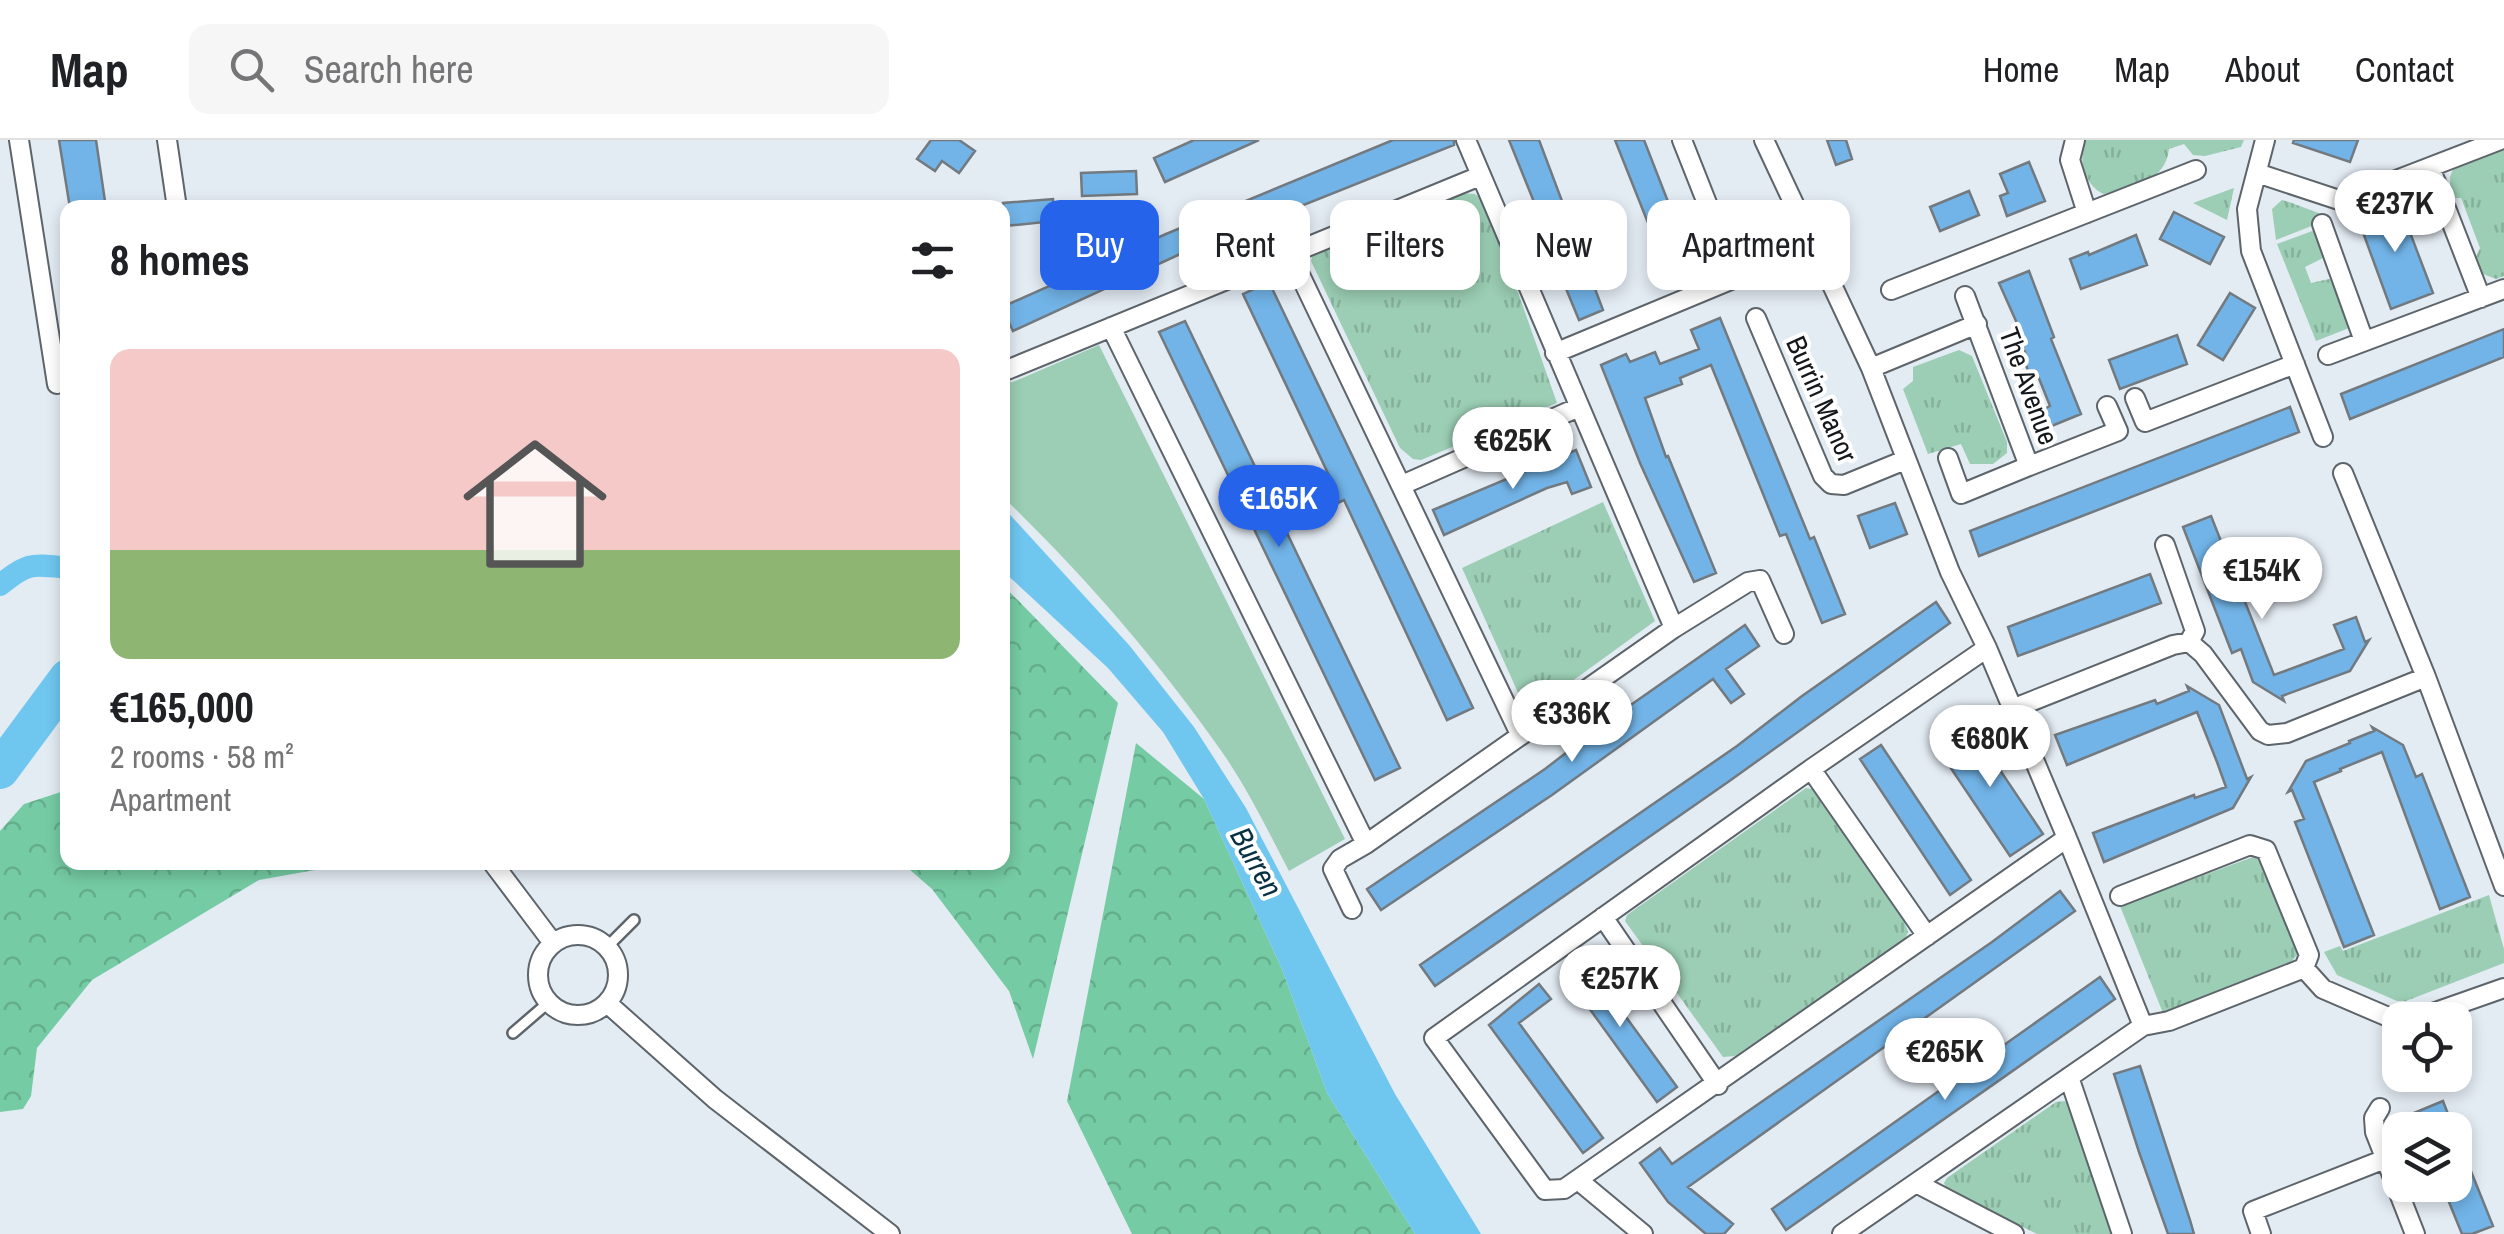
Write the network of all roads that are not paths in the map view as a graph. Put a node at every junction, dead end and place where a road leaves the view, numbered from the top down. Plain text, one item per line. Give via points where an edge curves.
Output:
1 (20, 140) edge
2 (167, 140) edge
3 (1466, 140) edge
4 (1682, 140) edge
5 (1764, 140) edge
6 (2076, 140) edge
7 (2266, 140) edge
8 (2500, 140) edge
9 (2430, 167) junction
10 (2196, 170) dead end
11 (2256, 173) junction
12 (1480, 176) junction
13 (177, 200) edge
14 (1706, 200) edge
15 (1793, 200) edge
16 (2087, 213) junction
17 (2322, 224) dead end
18 (1310, 246) edge
19 (2504, 288) edge
20 (1202, 290) edge
21 (1307, 290) edge
22 (1705, 290) edge
23 (1834, 290) edge
24 (1890, 290) dead end
25 (1965, 296) dead end
26 (2481, 298) junction
27 (1756, 318) dead end
28 (1977, 324) junction
29 (1111, 327) junction
30 (2364, 341) junction
31 (1555, 352) junction
32 (2328, 355) dead end
33 (2295, 364) junction
34 (1870, 368) junction
35 (1010, 369) edge
36 (57, 384) dead end
37 (2135, 398) dead end
38 (2107, 406) dead end
39 (1578, 407) junction
40 (2323, 437) dead end
41 (1948, 458) dead end
42 (1904, 460) junction
43 (2029, 466) junction
44 (2343, 473) dead end
45 (1402, 485) junction
46 (2165, 545) dead end
47 (1674, 628) junction
48 (1784, 634) dead end
49 (2189, 642) junction
50 (1987, 648) junction
51 (2426, 677) junction
52 (2012, 709) junction
53 (1520, 734) junction
54 (1811, 769) junction
55 (2068, 838) junction
56 (1366, 844) junction
57 (498, 870) edge
58 (2504, 886) edge
59 (2120, 896) dead end
60 (1352, 908) dead end
61 (1604, 917) junction
62 (634, 920) dead end
63 (1927, 936) junction
64 (553, 943) junction
65 (607, 946) junction
66 (2304, 968) junction
67 (2504, 988) edge
68 (549, 1002) junction
69 (2464, 1002) edge
70 (607, 1003) junction
71 (2382, 1015) edge
72 (2143, 1026) junction
73 (513, 1033) dead end
74 (2069, 1077) junction
75 (1718, 1084) junction
76 (2380, 1108) dead end
77 (2382, 1150) edge
78 (2382, 1161) edge
79 (1578, 1180) junction
80 (1916, 1183) junction
81 (2402, 1202) edge
82 (890, 1234) edge
83 (1643, 1234) edge
84 (1842, 1234) edge
85 (2014, 1234) edge
86 (2122, 1234) edge
87 (2261, 1234) edge
88 (2415, 1234) edge

1 - 36 street
2 - 13 street
3 - 12 street
4 - 14 street
5 - 15 street
6 - 16 street via 2070,160
7 - 11 street
8 - 9 street
9 - 11 street via 2342,202
9 - 26 street
10 - 16 street
11 - 33 street via 2247,209 2252,251
12 - 18 street
12 - 31 street
16 - 24 street
17 - 30 street
19 - 26 street
20 - 29 street
21 - 45 street
22 - 31 street
23 - 34 street
25 - 28 street, The Avenue
26 - 30 street
27 - 42 street, Burrin Manor via 1831,484
28 - 34 street, The Avenue
28 - 43 street, The Avenue
29 - 35 street
29 - 56 street
30 - 32 street
31 - 39 street
33 - 37 street via 2145,422
33 - 40 street
34 - 42 street
38 - 43 street, The Avenue via 2118,431
39 - 45 street
39 - 47 street
41 - 43 street, The Avenue via 1961,494
42 - 50 street
44 - 51 street
45 - 53 street
46 - 49 street via 2194,631
47 - 48 street via 1760,580
47 - 53 street
49 - 51 street via 2268,736
49 - 52 street
50 - 52 street
50 - 54 street
51 - 58 street
52 - 55 street
53 - 56 street
54 - 61 street
54 - 63 street
55 - 63 street
55 - 72 street
56 - 60 street via 1333,869
57 - 64 street
59 - 66 street via 2250,845 2266,850 2309,955
61 - 75 street
61 - 79 street via 1434,1038 1545,1190
62 - 65 lane
63 - 75 street
64 - 65 street via 575,935
64 - 68 street via 538,978
65 - 70 street via 618,968
66 - 71 street via 2323,990
66 - 72 street
67 - 69 street
68 - 70 street via 571,1015
68 - 73 lane
70 - 82 street via 715,1099
72 - 74 street
74 - 80 street
74 - 86 street
75 - 79 street
76 - 77 street via 2374,1122
78 - 87 street via 2253,1211
79 - 83 street
80 - 84 street
80 - 85 street
81 - 88 street

